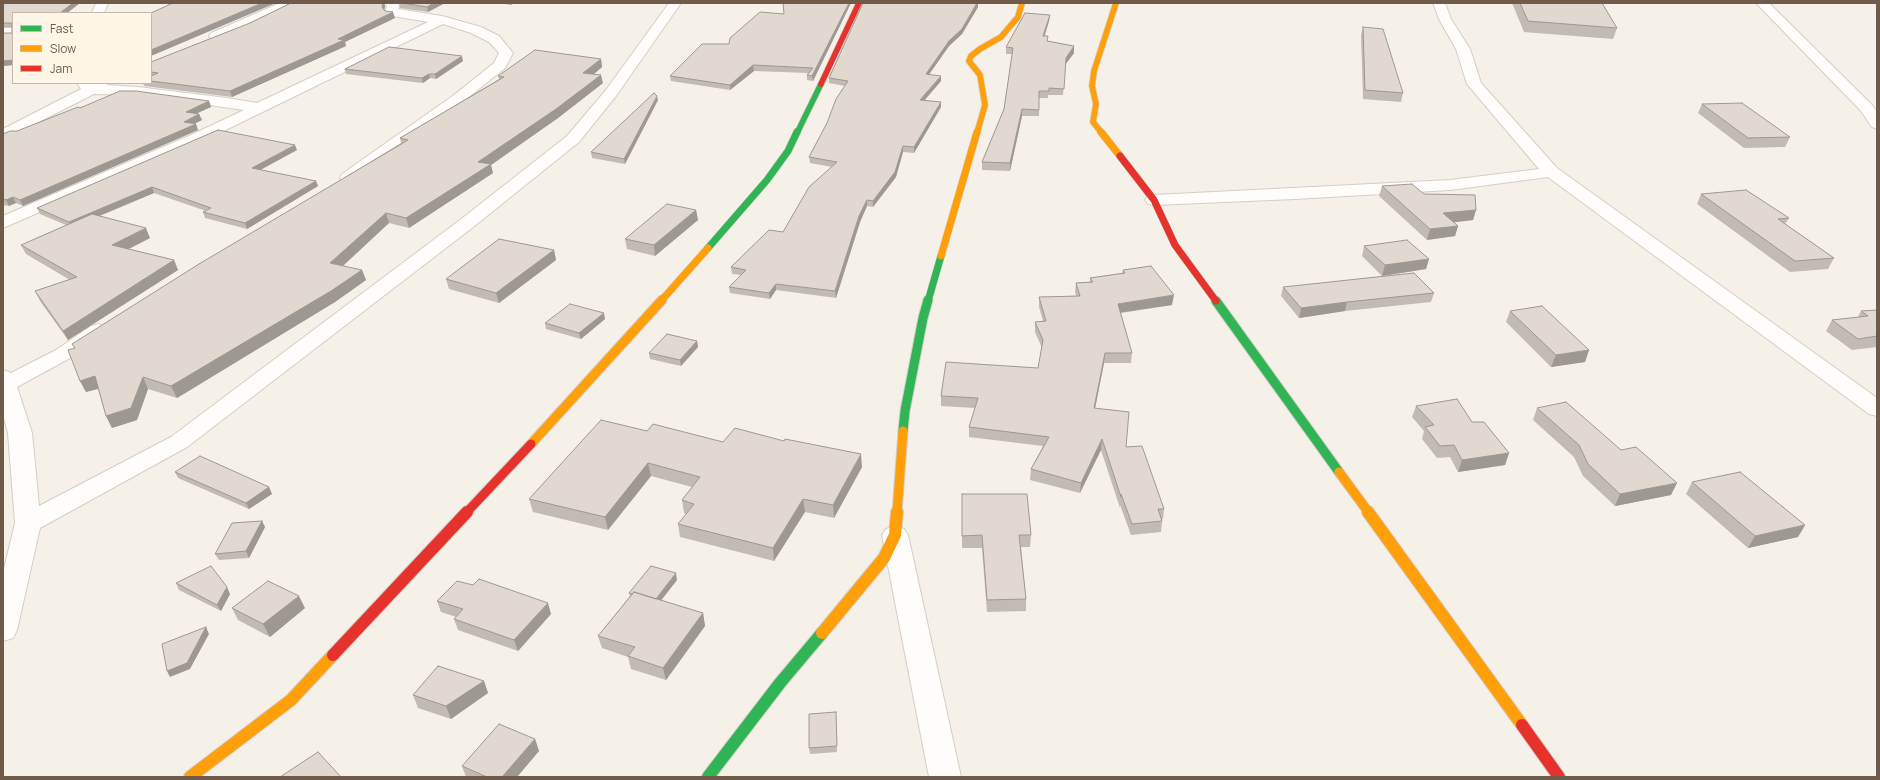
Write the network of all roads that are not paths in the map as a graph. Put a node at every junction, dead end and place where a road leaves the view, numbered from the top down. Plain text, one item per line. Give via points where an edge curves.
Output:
1 (290, 3) edge
2 (390, 3) edge
3 (394, 3) edge
4 (675, 3) edge
5 (854, 3) edge
6 (859, 3) edge
7 (1022, 3) edge
8 (1116, 3) edge
9 (1439, 3) edge
10 (1762, 3) edge
11 (442, 20) junction
12 (202, 42) edge
13 (98, 84) edge
14 (86, 86) edge
15 (259, 108) junction
16 (1877, 124) edge
17 (3, 135) edge
18 (1551, 172) junction
19 (333, 187) edge
20 (1154, 200) junction
21 (3, 223) edge
22 (114, 320) edge
23 (4, 380) edge
24 (1877, 409) edge
25 (28, 523) junction
26 (895, 535) junction
27 (3, 630) edge
28 (190, 777) edge
29 (708, 777) edge
30 (945, 777) edge
31 (1559, 777) edge

1 - 12 street
2 - 3 street
3 - 11 street via 391,12
4 - 25 street via 611,93 573,139 466,224 179,442
5 - 6 street
6 - 28 street via 804,120 788,150 767,180 603,367 291,700
7 - 26 street via 1018,17 1001,38 970,56 969,61 980,75 985,105 962,178 922,326 905,411
8 - 20 street via 1094,71 1092,86 1096,104 1093,122
9 - 18 street via 1445,19 1463,49 1474,84
10 - 16 street via 1867,108
11 - 15 street
11 - 19 street via 476,30 494,39 506,53 500,65 459,98
13 - 14 street
14 - 15 street
14 - 17 street
15 - 21 street via 149,160
18 - 20 street via 1450,185
18 - 24 street
20 - 31 street via 1175,245
22 - 23 street via 63,354
23 - 25 street via 20,433
25 - 27 street
26 - 29 street via 884,558 780,683
26 - 30 street

